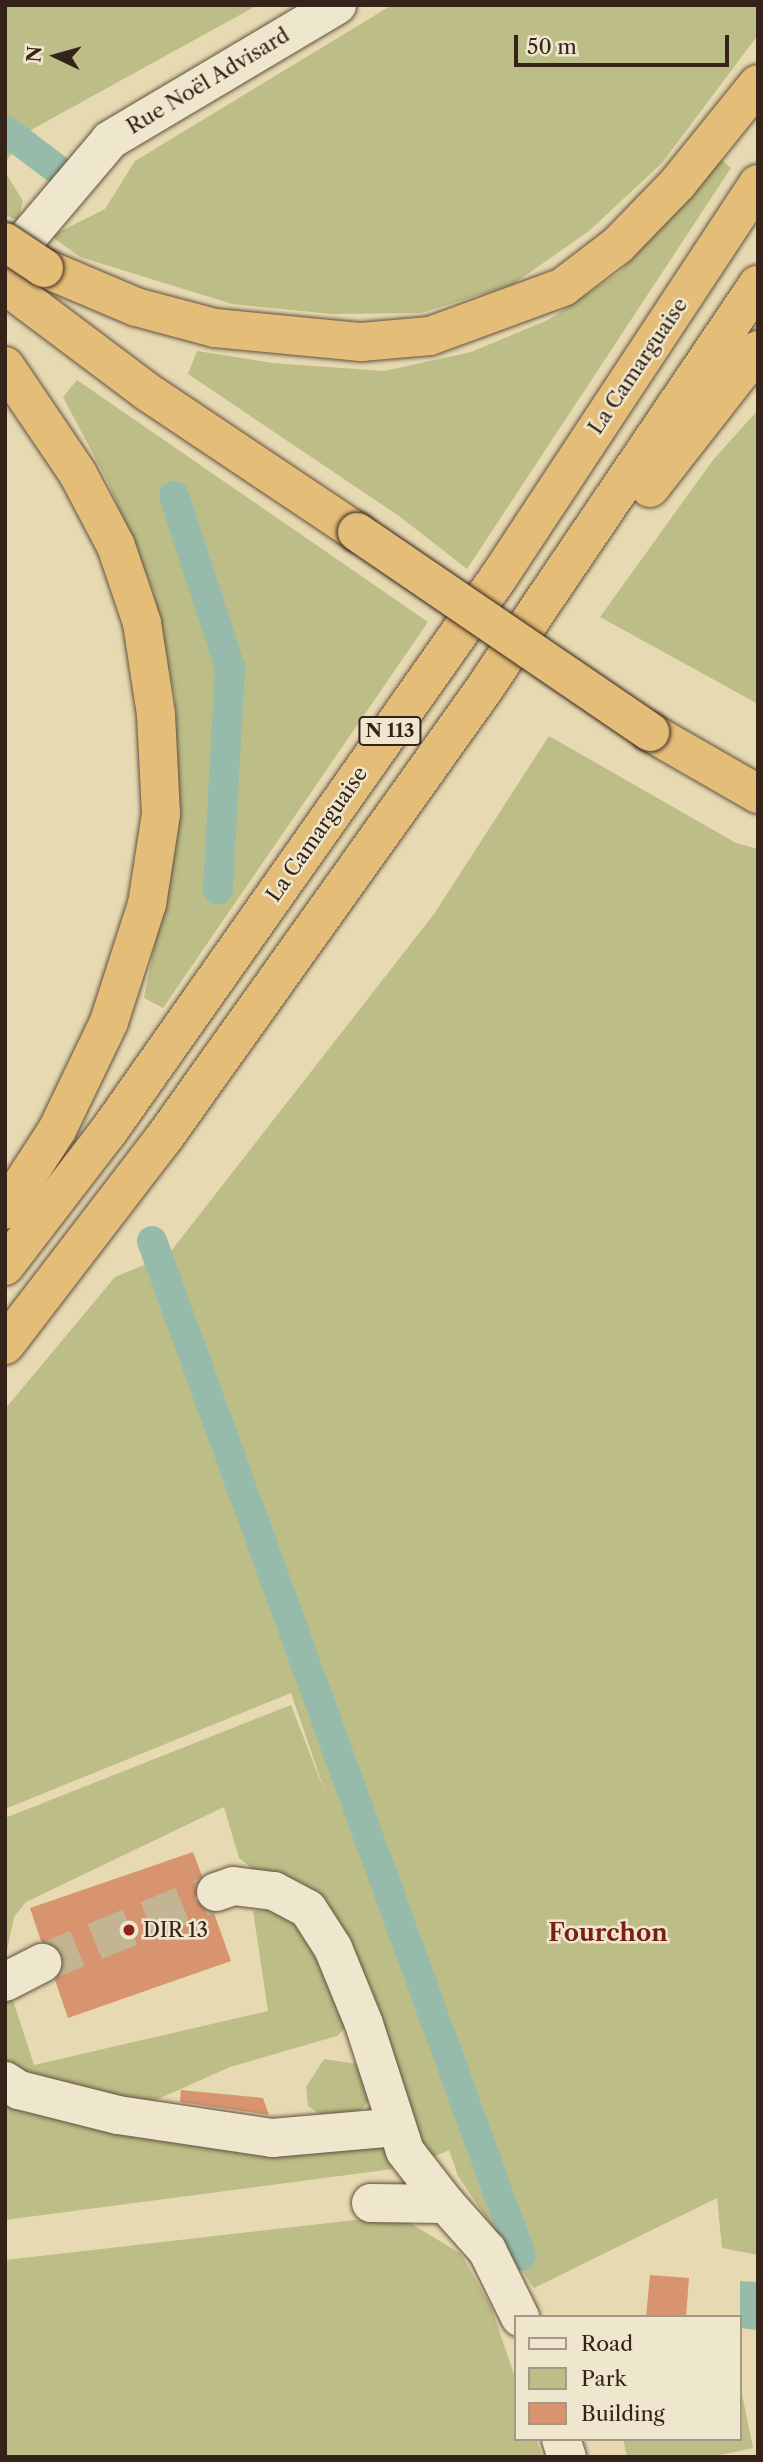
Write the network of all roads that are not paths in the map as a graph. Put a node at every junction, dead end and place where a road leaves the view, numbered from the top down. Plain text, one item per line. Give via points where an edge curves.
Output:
1 (337, 5) edge
2 (758, 84) edge
3 (758, 184) edge
4 (5, 242) edge
5 (5, 264) edge
6 (758, 285) edge
7 (14, 293) edge
8 (758, 349) edge
9 (5, 366) edge
10 (482, 692) junction
11 (758, 794) edge
12 (5, 1210) edge
13 (5, 1266) edge
14 (5, 1345) edge
15 (216, 1892) tunnel mouth
16 (42, 1963) tunnel mouth
17 (5, 1982) edge
18 (5, 2081) edge
19 (397, 2127) junction
20 (371, 2203) dead end
21 (446, 2204) junction
22 (519, 2315) edge

1 - 5 street, Rue Noël Advisard via 110,140
2 - 4 highway, bridge via 678,183 618,245 563,287 430,336 361,342 215,328 136,307 44,268
3 - 13 highway, La Camarguaise / N 113 via 490,589 116,1121
6 - 10 highway, N 113
7 - 11 highway, bridge via 146,391 650,732
8 - 10 highway via 578,584
9 - 12 highway via 78,474 116,546 142,623 156,715 160,814 147,904 109,1022 57,1130
10 - 14 highway, N 113 via 164,1138
15 - 19 street via 233,1886 274,1891 308,1909 334,1948
16 - 17 street
18 - 19 street via 19,2090 118,2115 272,2138
19 - 21 street via 405,2151
20 - 21 street
21 - 22 street via 487,2250

